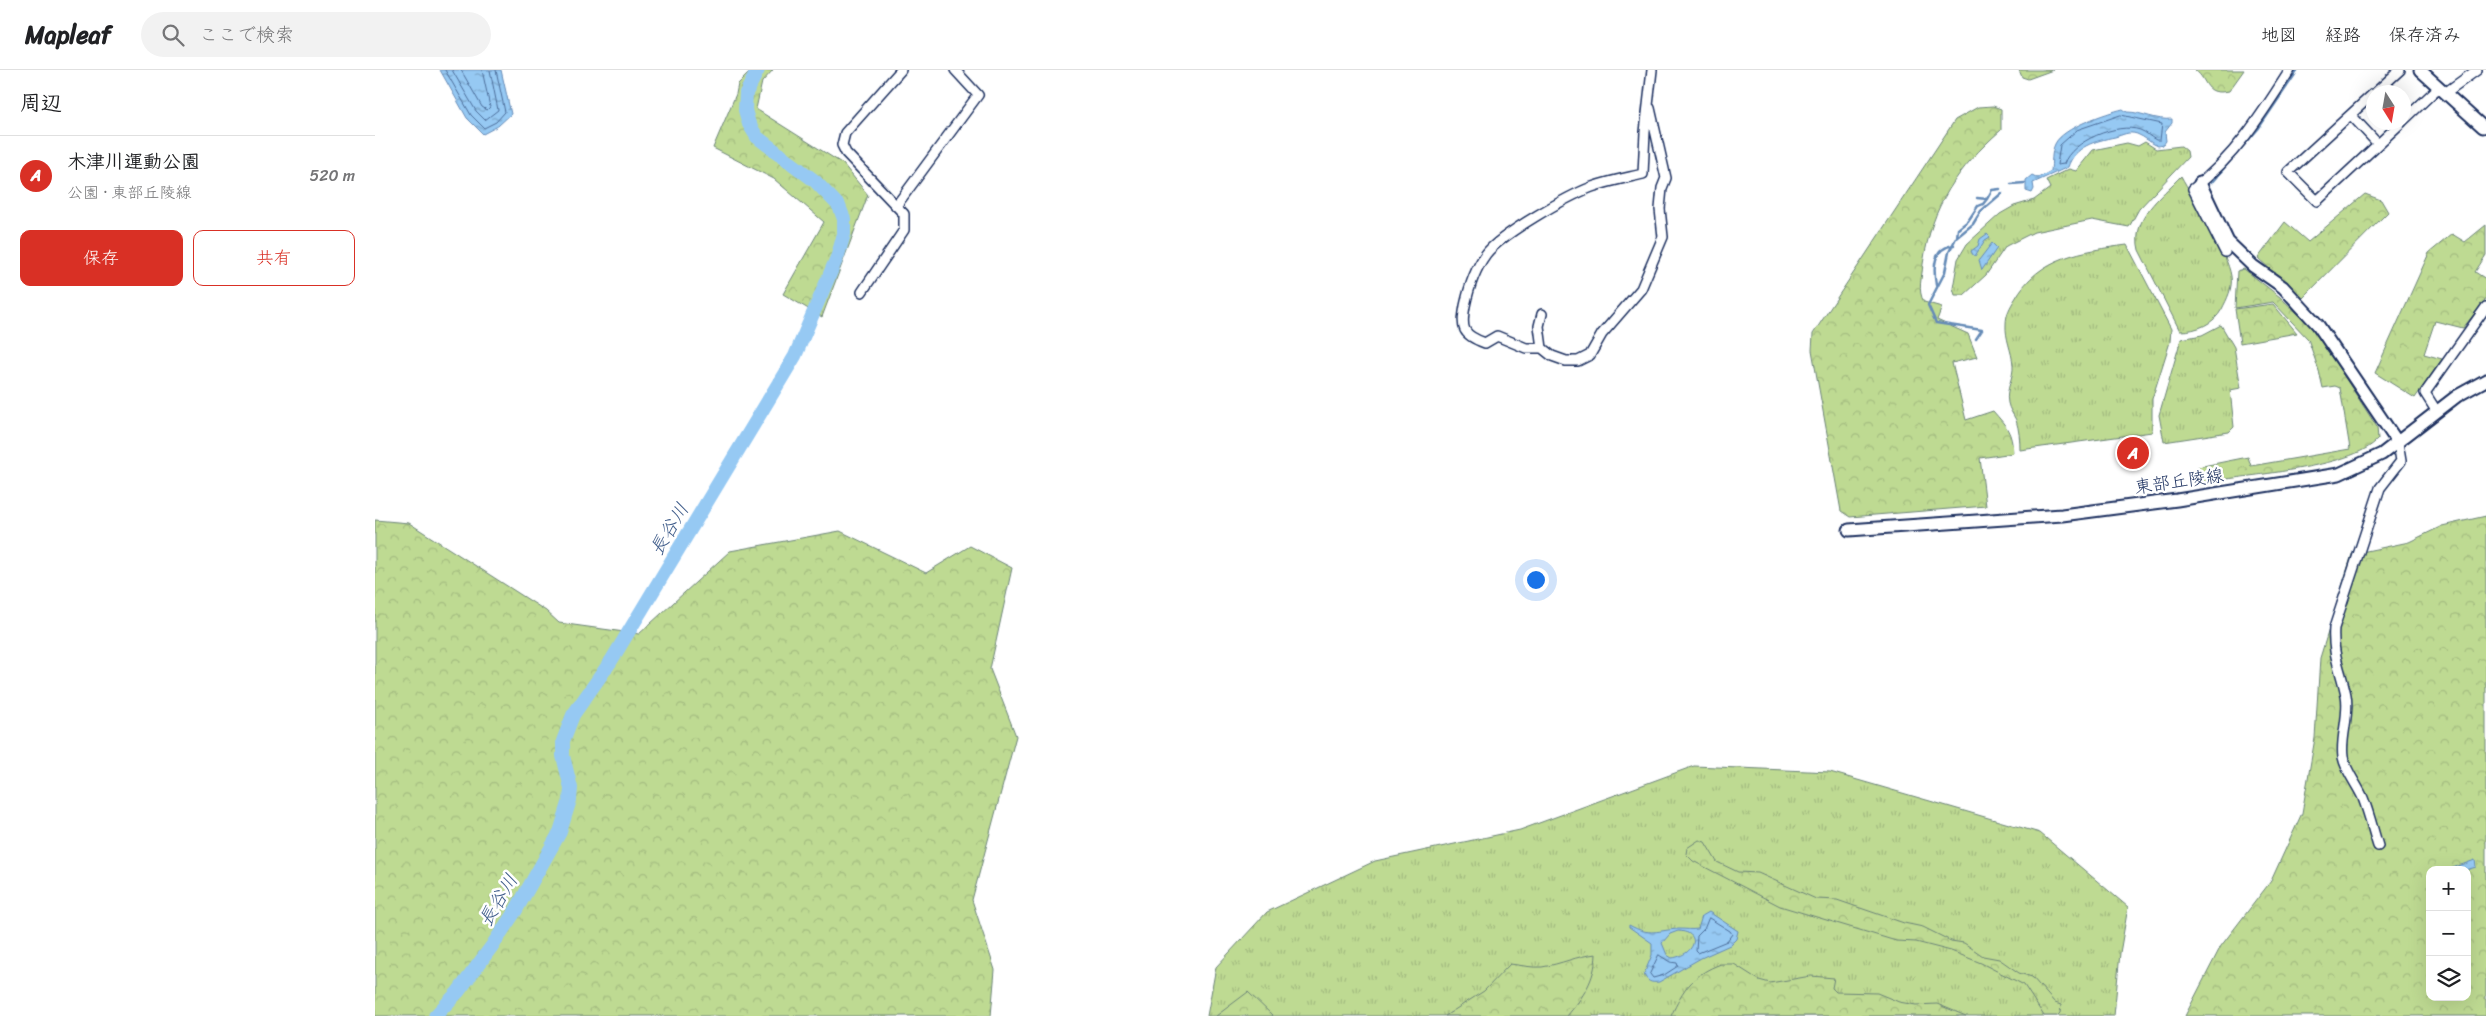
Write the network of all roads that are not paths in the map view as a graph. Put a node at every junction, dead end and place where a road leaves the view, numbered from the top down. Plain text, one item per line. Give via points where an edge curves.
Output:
1 (901, 70) edge
2 (955, 70) edge
3 (1652, 70) edge
4 (2289, 70) edge
5 (2400, 70) edge
6 (2420, 70) edge
7 (2472, 71) edge
8 (2384, 85) edge
9 (2442, 90) junction
10 (1648, 98) junction
11 (2366, 102) edge
12 (2351, 115) junction
13 (2411, 115) edge
14 (2485, 128) edge
15 (2394, 130) edge
16 (2378, 144) junction
17 (2200, 183) junction
18 (896, 206) junction
19 (2225, 252) dead end
20 (862, 292) dead end
21 (2486, 307) edge
22 (1542, 314) dead end
23 (1542, 348) junction
24 (2486, 380) edge
25 (2437, 412) junction
26 (2398, 443) junction
27 (1849, 530) dead end
28 (2378, 846) dead end

1 - 18 street via 845,133 842,145
2 - 18 street via 978,95
3 - 10 street
4 - 17 street via 2255,126
5 - 8 street
6 - 9 street
7 - 9 street
9 - 13 street
9 - 14 street
10 - 23 street via 1666,178 1660,209 1663,237 1641,289 1602,334 1590,355 1578,361 1566,361 1551,356
10 - 23 street via 1643,174 1590,188 1539,215 1505,236 1487,253 1474,274 1462,322 1465,332 1485,343 1497,336 1526,348
11 - 12 street
12 - 16 street
12 - 16 street via 2288,172 2317,201
15 - 16 street
17 - 19 street via 2193,189
17 - 26 street via 2228,242 2253,266 2283,287 2318,325
18 - 20 street via 904,214 905,230
21 - 25 street via 2425,393
22 - 23 street via 1539,326
24 - 25 street, 東部丘陵線
25 - 26 street, 東部丘陵線
26 - 27 street, 東部丘陵線 via 2375,458 2339,474 2177,500 2062,515
26 - 28 street via 2401,461 2380,488 2334,628 2333,642 2347,706 2343,756 2351,779 2363,798

